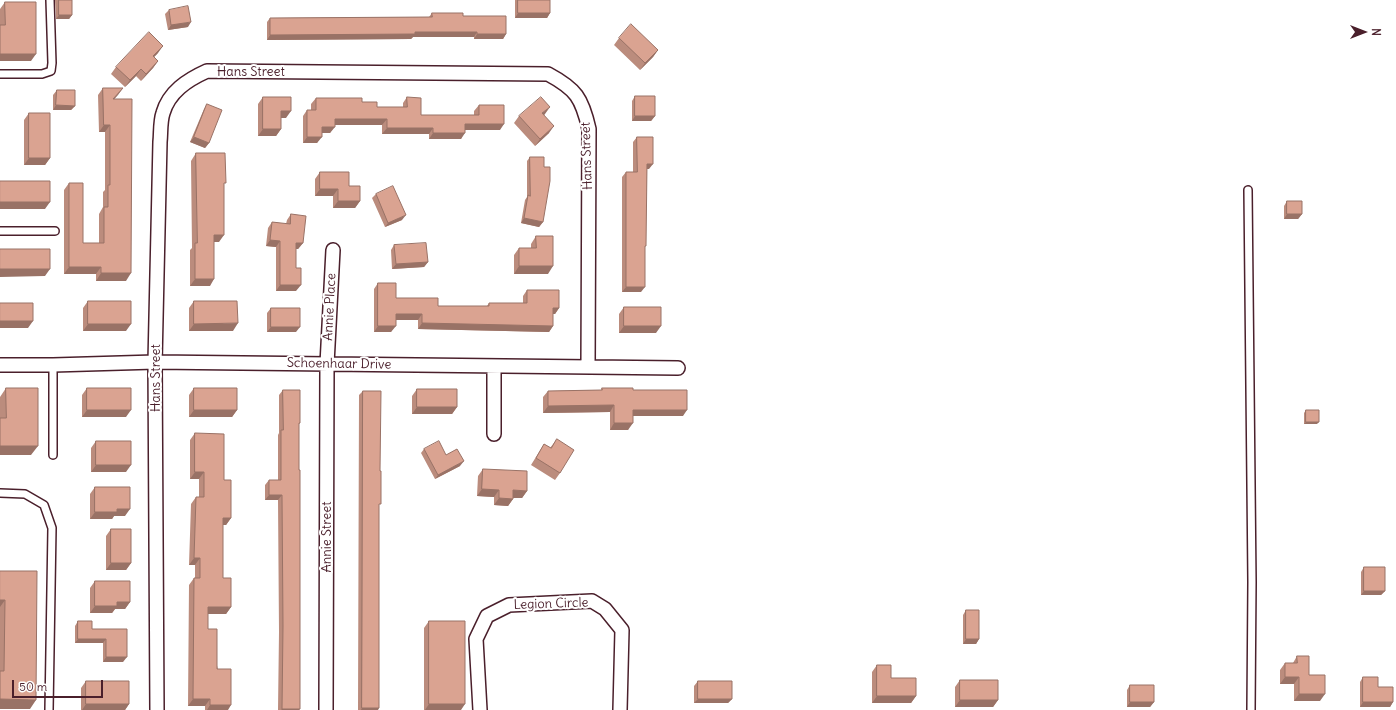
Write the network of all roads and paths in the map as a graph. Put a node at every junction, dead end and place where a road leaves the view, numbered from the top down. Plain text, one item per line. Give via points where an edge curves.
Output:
1 (50, 0) edge
2 (0, 74) edge
3 (1248, 190) dead end
4 (0, 232) edge
5 (55, 232) dead end
6 (333, 250) dead end
7 (156, 362) junction
8 (327, 364) junction
9 (0, 365) edge
10 (53, 365) junction
11 (494, 366) junction
12 (588, 367) junction
13 (678, 368) dead end
14 (494, 434) dead end
15 (53, 455) dead end
16 (0, 493) edge
17 (49, 710) edge
18 (157, 710) edge
19 (326, 710) edge
20 (480, 710) edge
21 (620, 710) edge
22 (1251, 710) edge

1 - 2 lane via 51,71 42,74
3 - 22 lane
4 - 5 lane
6 - 8 street, Annie Place
7 - 8 street, Schoenhaar Drive
7 - 10 street, Schoenhaar Drive
7 - 12 street, Hans Street via 161,135 163,114 180,86 207,72 548,74 565,83 579,98 589,129
7 - 18 street, Hans Street
8 - 11 street, Schoenhaar Drive
8 - 19 street, Annie Street
9 - 10 street, Schoenhaar Drive
10 - 15 lane
11 - 12 street, Schoenhaar Drive
11 - 14 street
12 - 13 street, Schoenhaar Drive
16 - 17 lane via 25,494 44,505 52,528
20 - 21 street, Legion Circle via 476,639 487,616 509,604 592,601 605,609 622,630

